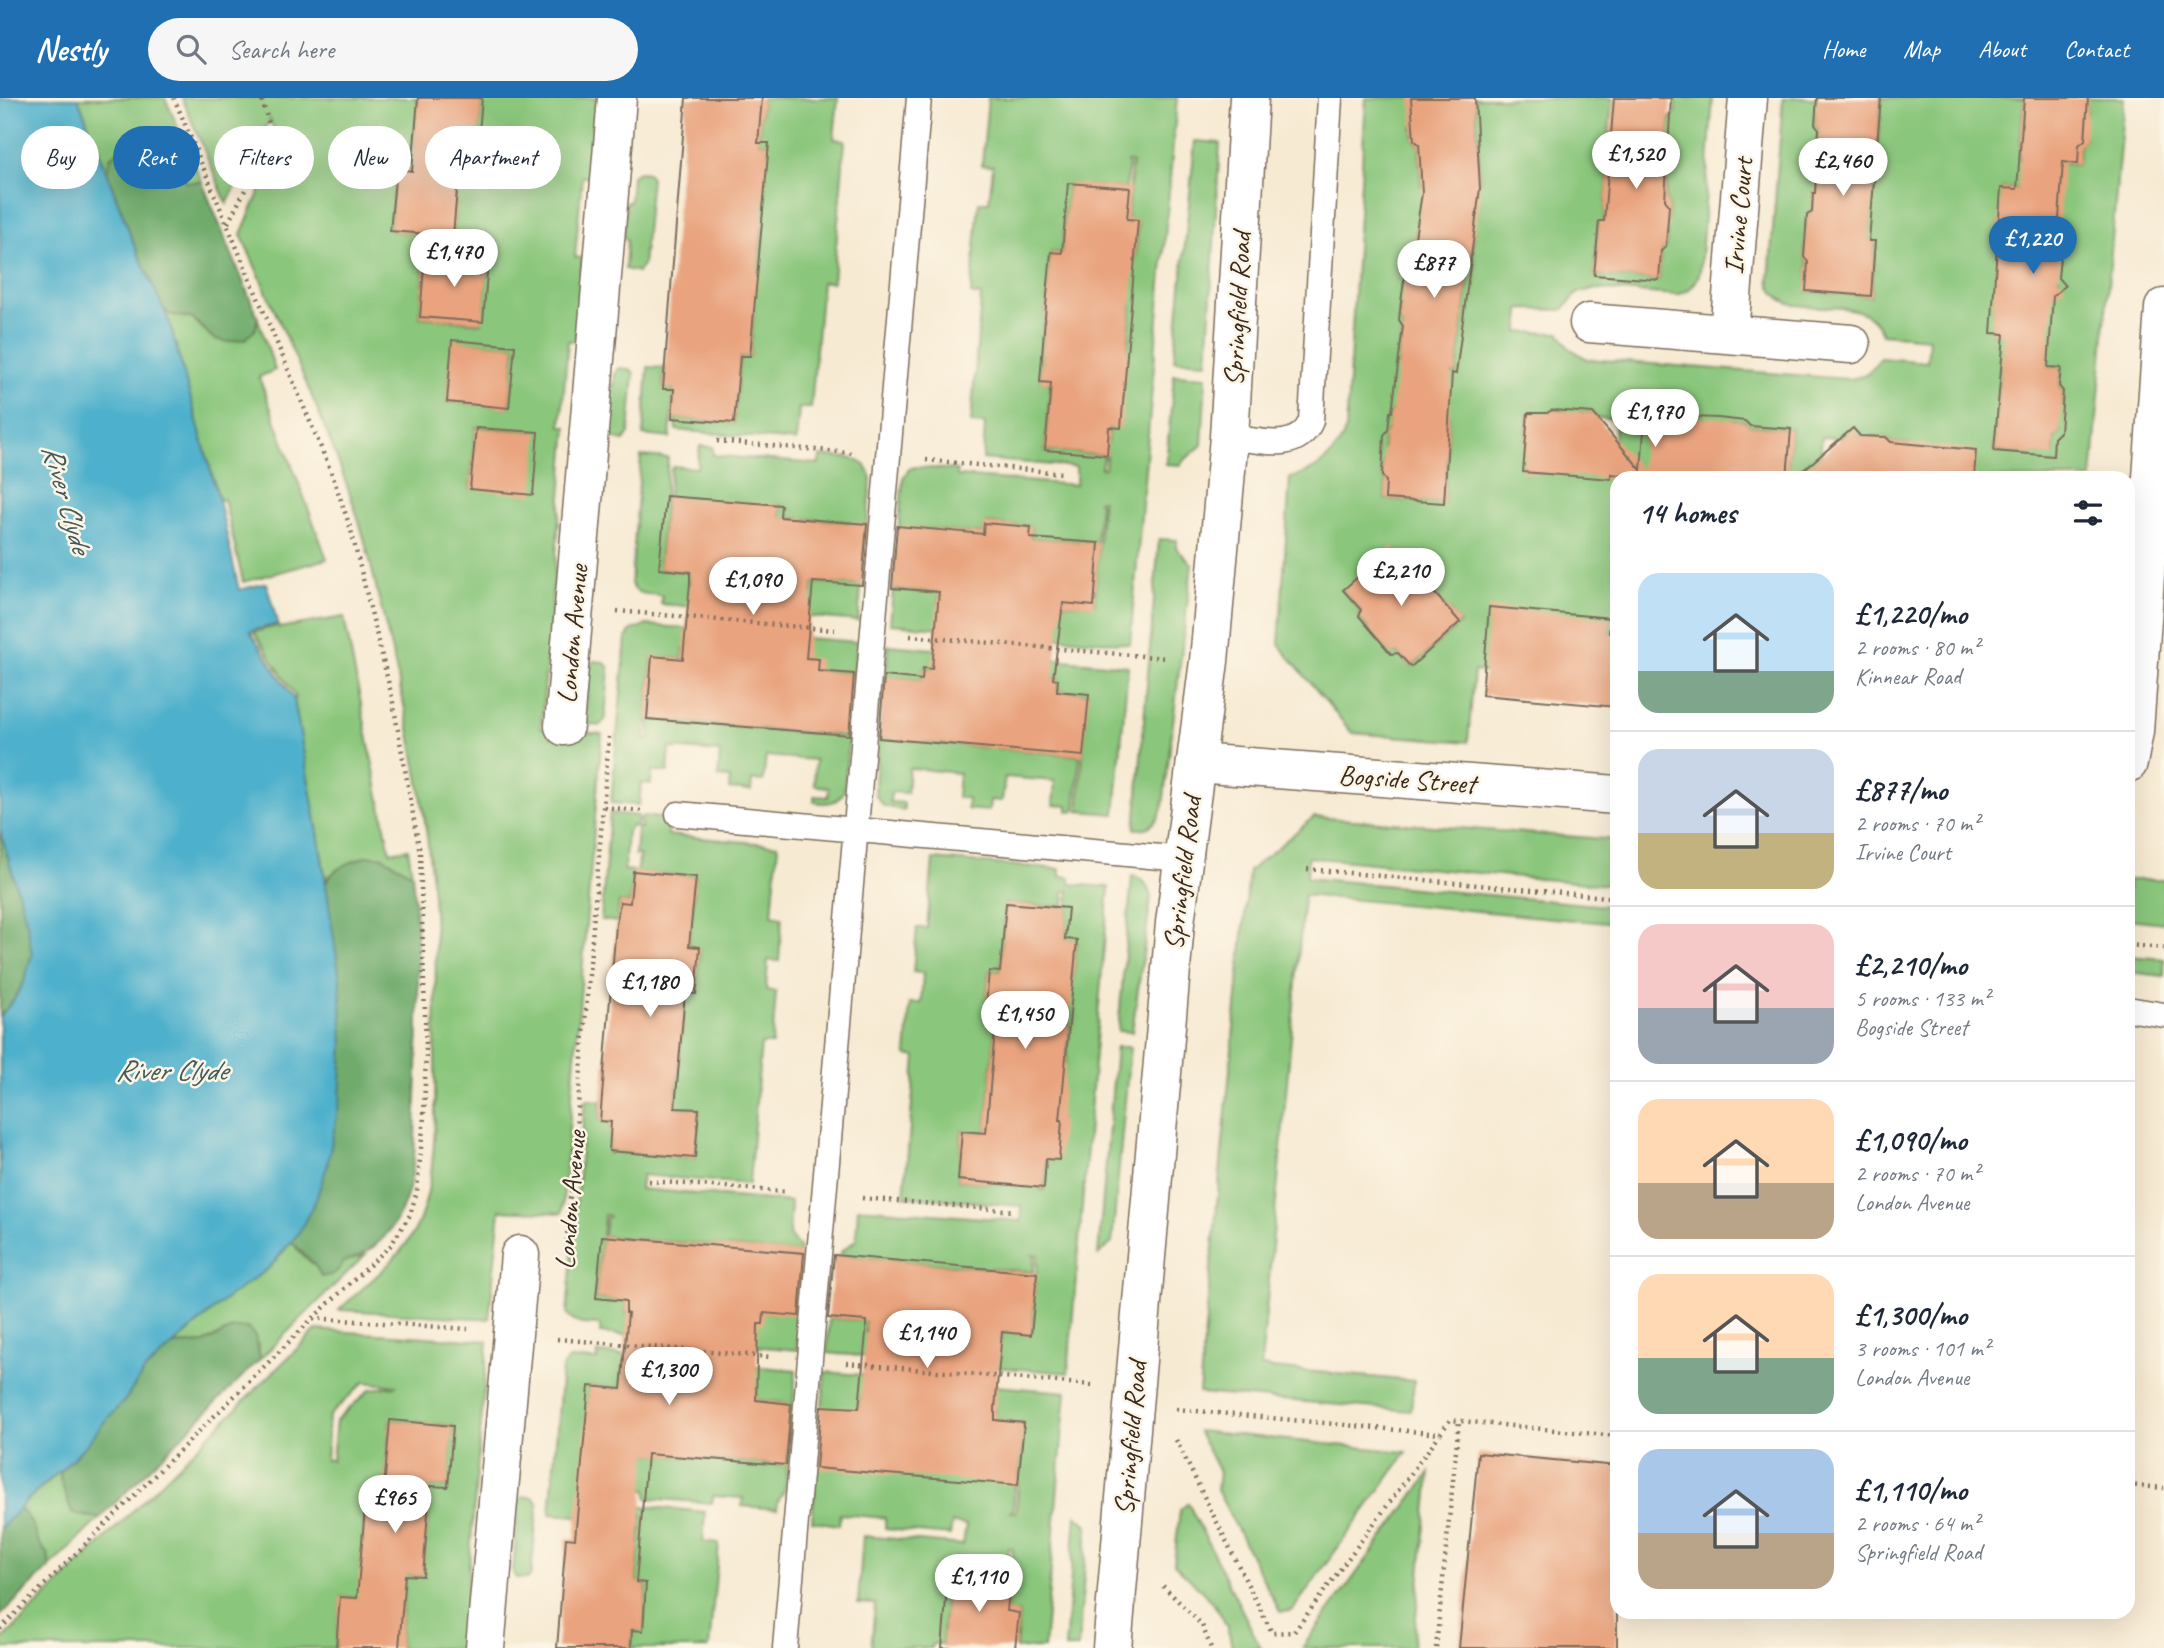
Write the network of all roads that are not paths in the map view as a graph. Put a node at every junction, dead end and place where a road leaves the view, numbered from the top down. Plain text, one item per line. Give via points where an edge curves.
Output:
1 (617, 98) edge
2 (919, 98) edge
3 (1249, 98) edge
4 (1331, 98) edge
5 (1748, 98) edge
6 (2164, 308) edge
7 (1589, 323) dead end
8 (1729, 334) junction
9 (1851, 344) dead end
10 (1230, 437) junction
11 (2135, 717) edge
12 (564, 726) road end
13 (1196, 763) junction
14 (1610, 794) edge
15 (678, 814) dead end
16 (855, 829) junction
17 (1183, 859) junction
18 (2135, 1010) edge
19 (2164, 1015) edge
20 (520, 1255) dead end
21 (485, 1648) edge
22 (785, 1648) edge
23 (1112, 1648) edge

1 - 12 street, London Avenue
2 - 16 lane
3 - 10 street, Springfield Road
4 - 10 lane via 1311,421 1300,438 1289,442
5 - 8 street, Irvine Court
6 - 11 street
7 - 8 street
8 - 9 street
10 - 13 street, Springfield Road
13 - 14 street, Bogside Street
13 - 17 street, Springfield Road
15 - 16 lane
16 - 17 lane
16 - 22 lane
17 - 23 street, Springfield Road via 1175,923 1146,1407 1121,1546
18 - 19 lane
20 - 21 street, London Avenue

